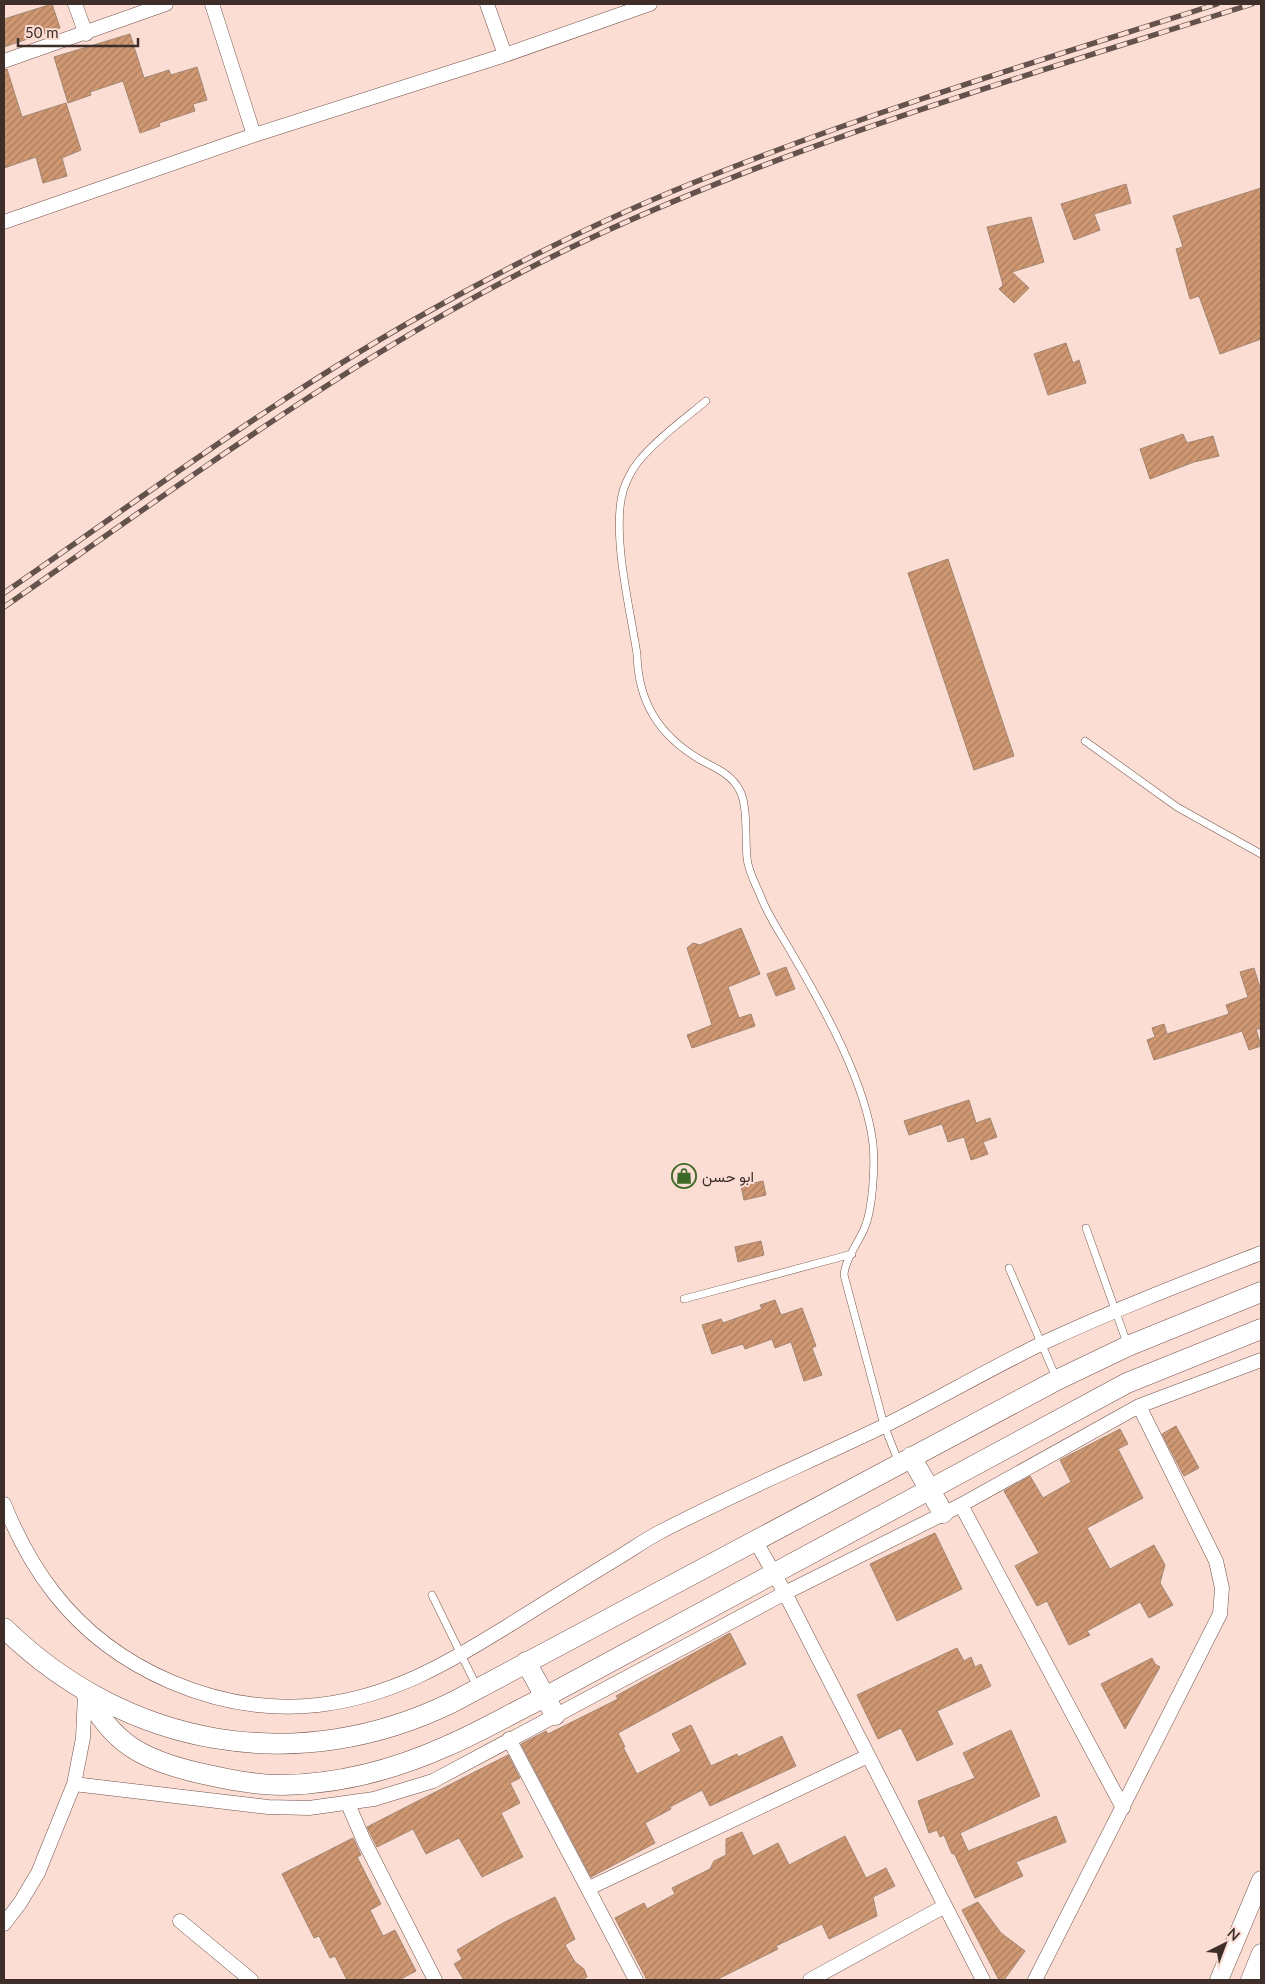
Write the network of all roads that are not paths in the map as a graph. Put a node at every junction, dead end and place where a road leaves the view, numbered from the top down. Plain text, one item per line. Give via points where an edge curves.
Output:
1 (75, 4) edge
2 (166, 4) edge
3 (212, 4) edge
4 (488, 4) edge
5 (650, 4) edge
6 (86, 34) junction
7 (505, 56) junction
8 (4, 62) edge
9 (254, 135) junction
10 (4, 222) edge
11 (706, 401) dead end
12 (1086, 741) dead end
13 (1261, 854) edge
14 (1086, 1228) dead end
15 (852, 1254) junction
16 (1261, 1254) edge
17 (1009, 1268) dead end
18 (1261, 1292) edge
19 (684, 1299) dead end
20 (1115, 1310) junction
21 (1261, 1329) edge
22 (1041, 1344) junction
23 (1128, 1346) junction
24 (1261, 1360) edge
25 (1057, 1380) junction
26 (1139, 1406) junction
27 (884, 1425) junction
28 (905, 1460) junction
29 (929, 1490) junction
30 (4, 1504) edge
31 (952, 1509) junction
32 (755, 1540) junction
33 (774, 1573) junction
34 (785, 1592) junction
35 (432, 1595) dead end
36 (4, 1628) edge
37 (461, 1655) junction
38 (526, 1662) junction
39 (478, 1689) junction
40 (85, 1691) junction
41 (545, 1697) junction
42 (555, 1715) junction
43 (510, 1739) junction
44 (868, 1756) junction
45 (74, 1784) junction
46 (348, 1804) junction
47 (1123, 1808) junction
48 (1261, 1880) edge
49 (589, 1888) junction
50 (945, 1906) junction
51 (180, 1921) dead end
52 (4, 1924) edge
53 (1261, 1954) edge
54 (252, 1980) edge
55 (434, 1980) edge
56 (636, 1980) edge
57 (810, 1980) edge
58 (983, 1980) edge
59 (1035, 1980) edge
60 (1219, 1980) edge
61 (1250, 1980) edge

1 - 6 street
2 - 6 street
3 - 9 street
4 - 7 street
5 - 7 street
6 - 8 street
7 - 9 street
9 - 10 street
11 - 15 lane via 649,450 624,486 620,542 637,670 648,707 666,735 724,772 741,792 747,861 762,900 846,1057 865,1104 873,1145 871,1201
12 - 13 lane via 1177,807
14 - 20 lane
15 - 19 lane
15 - 27 lane via 844,1275
16 - 20 street
17 - 22 lane
18 - 23 main road
20 - 22 street
20 - 23 lane
21 - 29 main road via 1127,1383
22 - 25 lane
22 - 27 street
23 - 25 main road
24 - 26 street
25 - 28 main road
26 - 31 street
26 - 47 street via 1216,1561 1222,1588 1220,1614
27 - 28 lane
27 - 37 street via 657,1534
28 - 29 main road
28 - 32 main road
29 - 31 main road
29 - 33 main road
30 - 37 street via 34,1566 80,1622 138,1666 205,1694 277,1706 349,1700 418,1678
31 - 34 street
31 - 47 street
32 - 33 street
32 - 38 main road
33 - 34 street
33 - 41 main road
34 - 42 street
34 - 44 street
35 - 37 lane
36 - 40 main road via 39,1660
37 - 39 lane
38 - 39 main road
38 - 41 main road
39 - 40 main road via 429,1714 386,1729 350,1738 296,1744 241,1742 187,1732 135,1715
40 - 41 main road via 103,1721 127,1746 142,1755 178,1768 238,1781 281,1785 334,1780 386,1768 446,1746
40 - 45 street via 83,1738
41 - 42 main road
42 - 43 street
43 - 46 street via 433,1780 401,1792
43 - 49 street
44 - 49 street
44 - 50 street
45 - 46 street via 268,1807 309,1808
45 - 52 street via 35,1879
46 - 55 street
47 - 59 street
48 - 60 street
49 - 56 street
50 - 57 street
50 - 58 street
51 - 54 street
53 - 61 street

